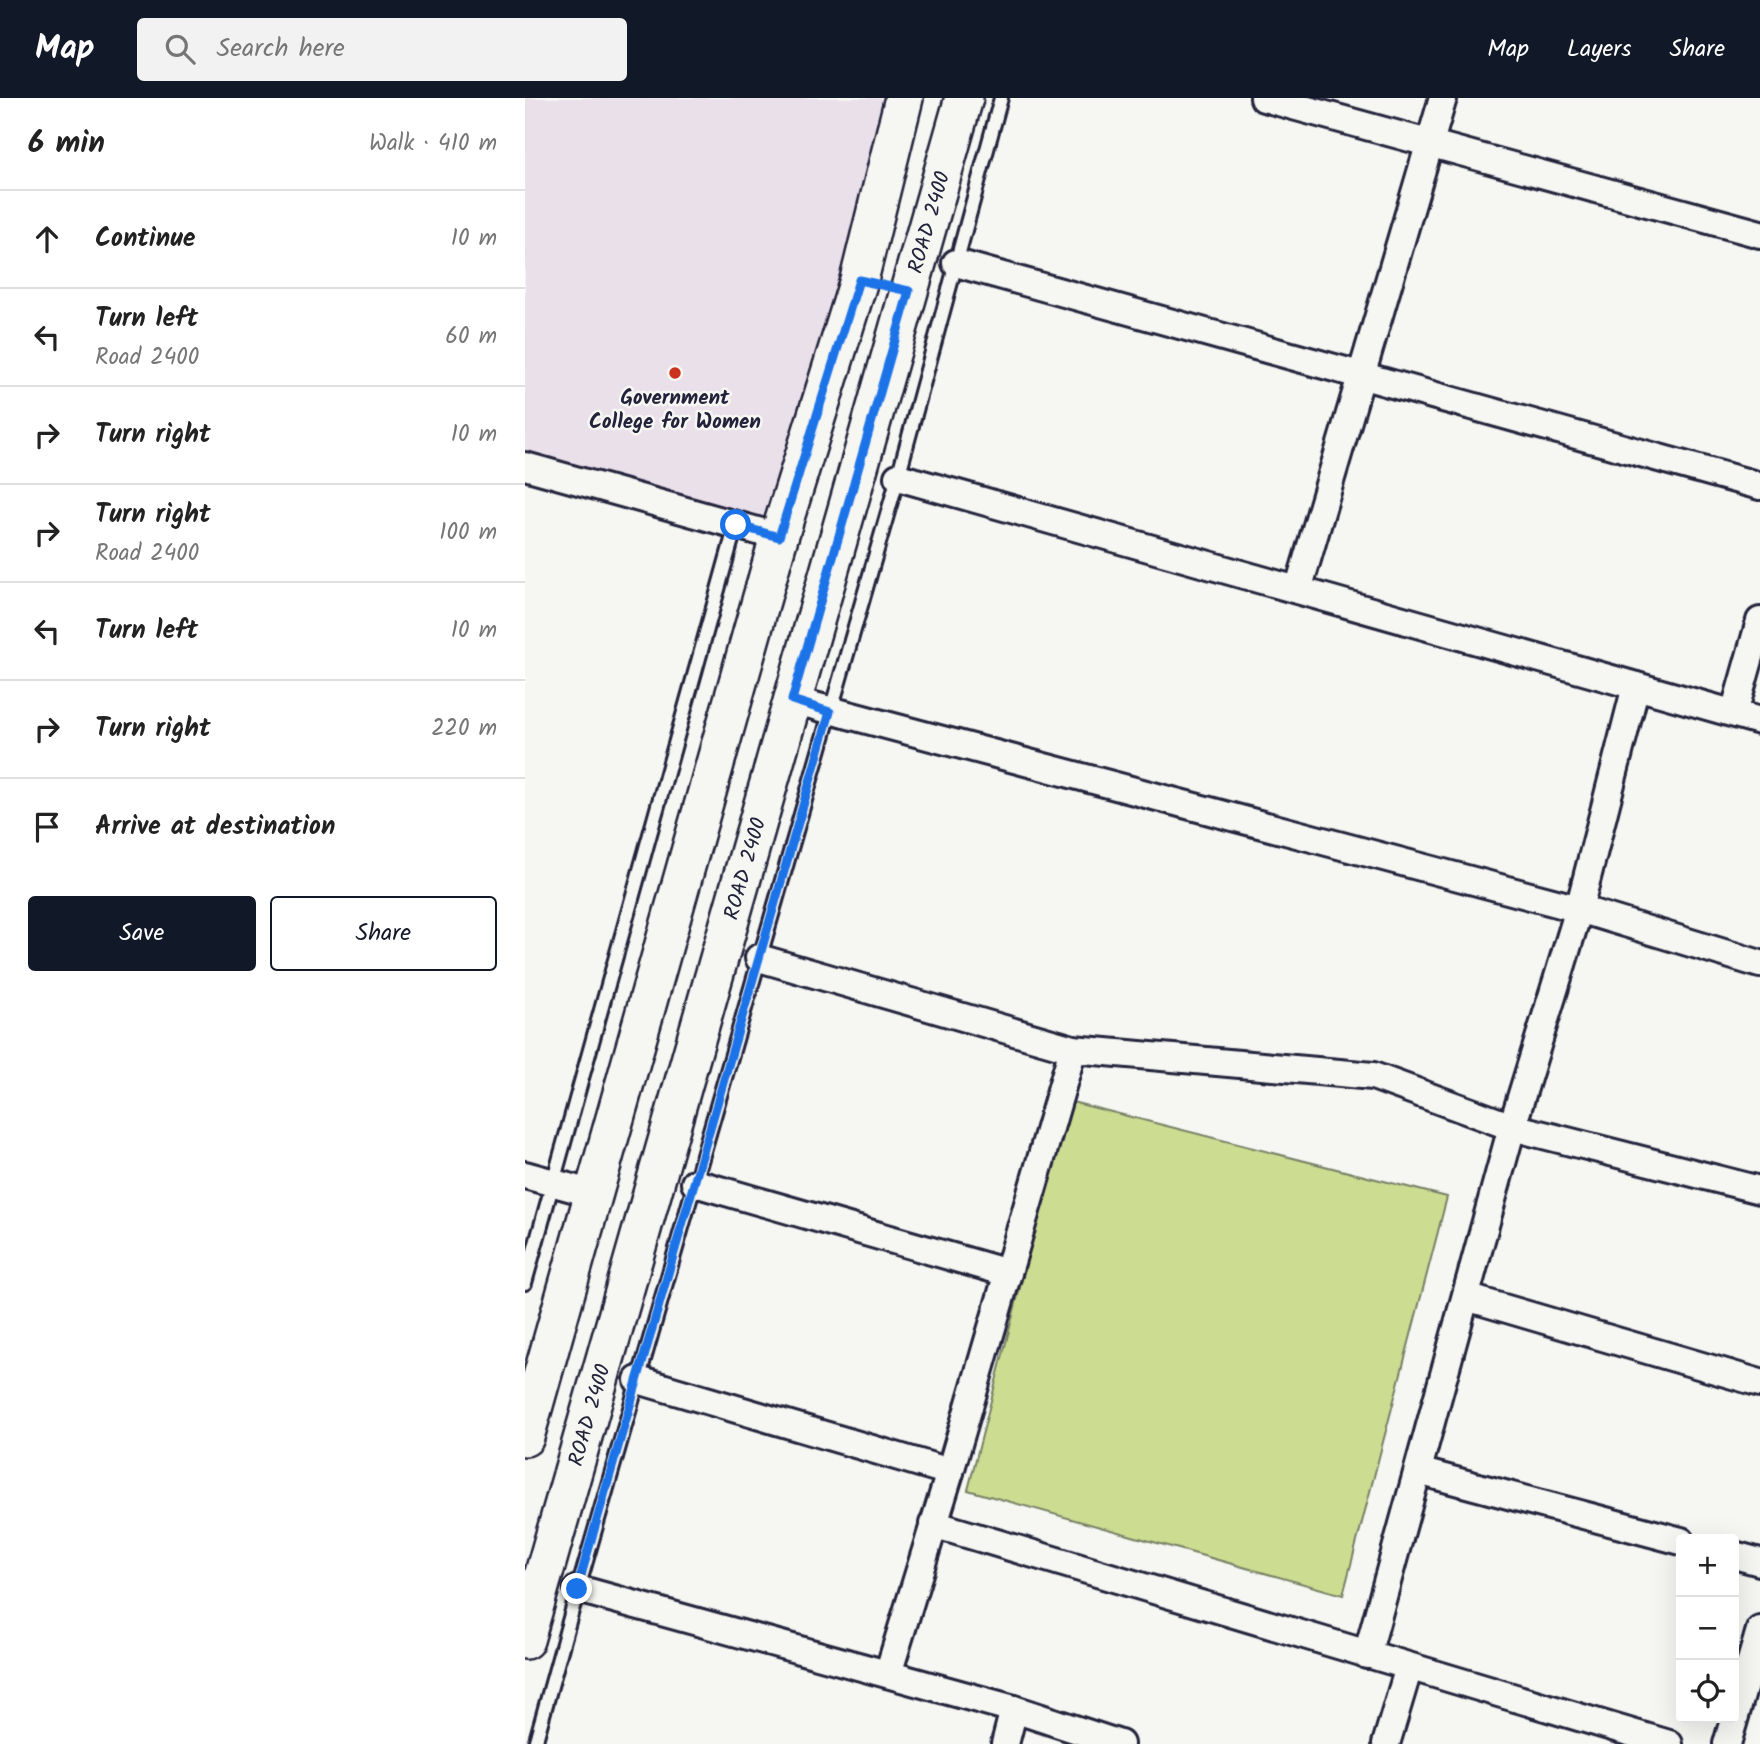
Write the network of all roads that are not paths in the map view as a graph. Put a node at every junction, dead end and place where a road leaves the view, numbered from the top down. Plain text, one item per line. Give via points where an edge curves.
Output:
1 (904, 98) edge
2 (964, 98) edge
3 (1001, 98) edge
4 (1264, 98) edge
5 (1443, 98) edge
6 (1430, 144) junction
7 (1760, 234) edge
8 (956, 263) junction
9 (859, 280) junction
10 (909, 291) junction
11 (1362, 376) junction
12 (525, 466) edge
13 (898, 477) junction
14 (1760, 486) edge
15 (736, 525) junction
16 (779, 537) junction
17 (1298, 590) junction
18 (1760, 621) edge
19 (1636, 686) junction
20 (792, 700) junction
21 (830, 712) junction
22 (1734, 713) junction
23 (1760, 721) edge
24 (1579, 909) junction
25 (759, 958) junction
26 (1760, 964) edge
27 (1073, 1049) junction
28 (1512, 1127) junction
29 (525, 1175) edge
30 (553, 1182) junction
31 (695, 1183) junction
32 (1760, 1190) edge
33 (594, 1194) junction
34 (1008, 1273) junction
35 (525, 1283) edge
36 (1466, 1297) junction
37 (638, 1380) junction
38 (1760, 1383) edge
39 (525, 1437) edge
40 (1418, 1471) junction
41 (950, 1472) junction
42 (933, 1524) junction
43 (1676, 1540) edge
44 (1739, 1556) edge
45 (1760, 1562) edge
46 (577, 1589) junction
47 (1759, 1635) edge
48 (525, 1640) edge
49 (1367, 1655) junction
50 (1409, 1667) junction
51 (888, 1674) junction
52 (1014, 1709) junction
53 (535, 1744) edge
54 (1005, 1744) edge
55 (1119, 1744) edge
56 (1386, 1744) edge
57 (1669, 1744) edge
58 (1727, 1744) edge

1 - 9 main road
2 - 10 main road, ROAD 2400
3 - 8 lane
4 - 6 street
5 - 6 street
6 - 7 street
6 - 11 street
8 - 11 street
8 - 13 lane
9 - 10 main road
9 - 16 main road
10 - 20 main road, ROAD 2400
11 - 14 street
11 - 17 street
12 - 15 street
13 - 17 street
13 - 21 lane
15 - 16 street
15 - 30 lane
16 - 33 main road
17 - 19 street
18 - 22 street
19 - 22 street
19 - 24 street
20 - 21 street
20 - 48 main road, ROAD 2400
21 - 24 street
21 - 25 lane
22 - 23 street
24 - 26 street
24 - 28 street
25 - 27 street
25 - 31 lane
27 - 28 street via 1373,1076
27 - 34 street
28 - 32 street
28 - 36 street
29 - 30 street
30 - 33 street
30 - 35 lane
31 - 34 street
31 - 37 lane
33 - 39 main road
34 - 41 street
36 - 38 street
36 - 40 street
37 - 41 street
37 - 46 lane
40 - 43 street
40 - 49 street
41 - 42 street
42 - 49 street
42 - 51 street
44 - 45 street
46 - 51 street
46 - 53 lane
47 - 58 street
49 - 50 street
50 - 56 street
50 - 57 street
51 - 52 street
52 - 54 street
52 - 55 street

